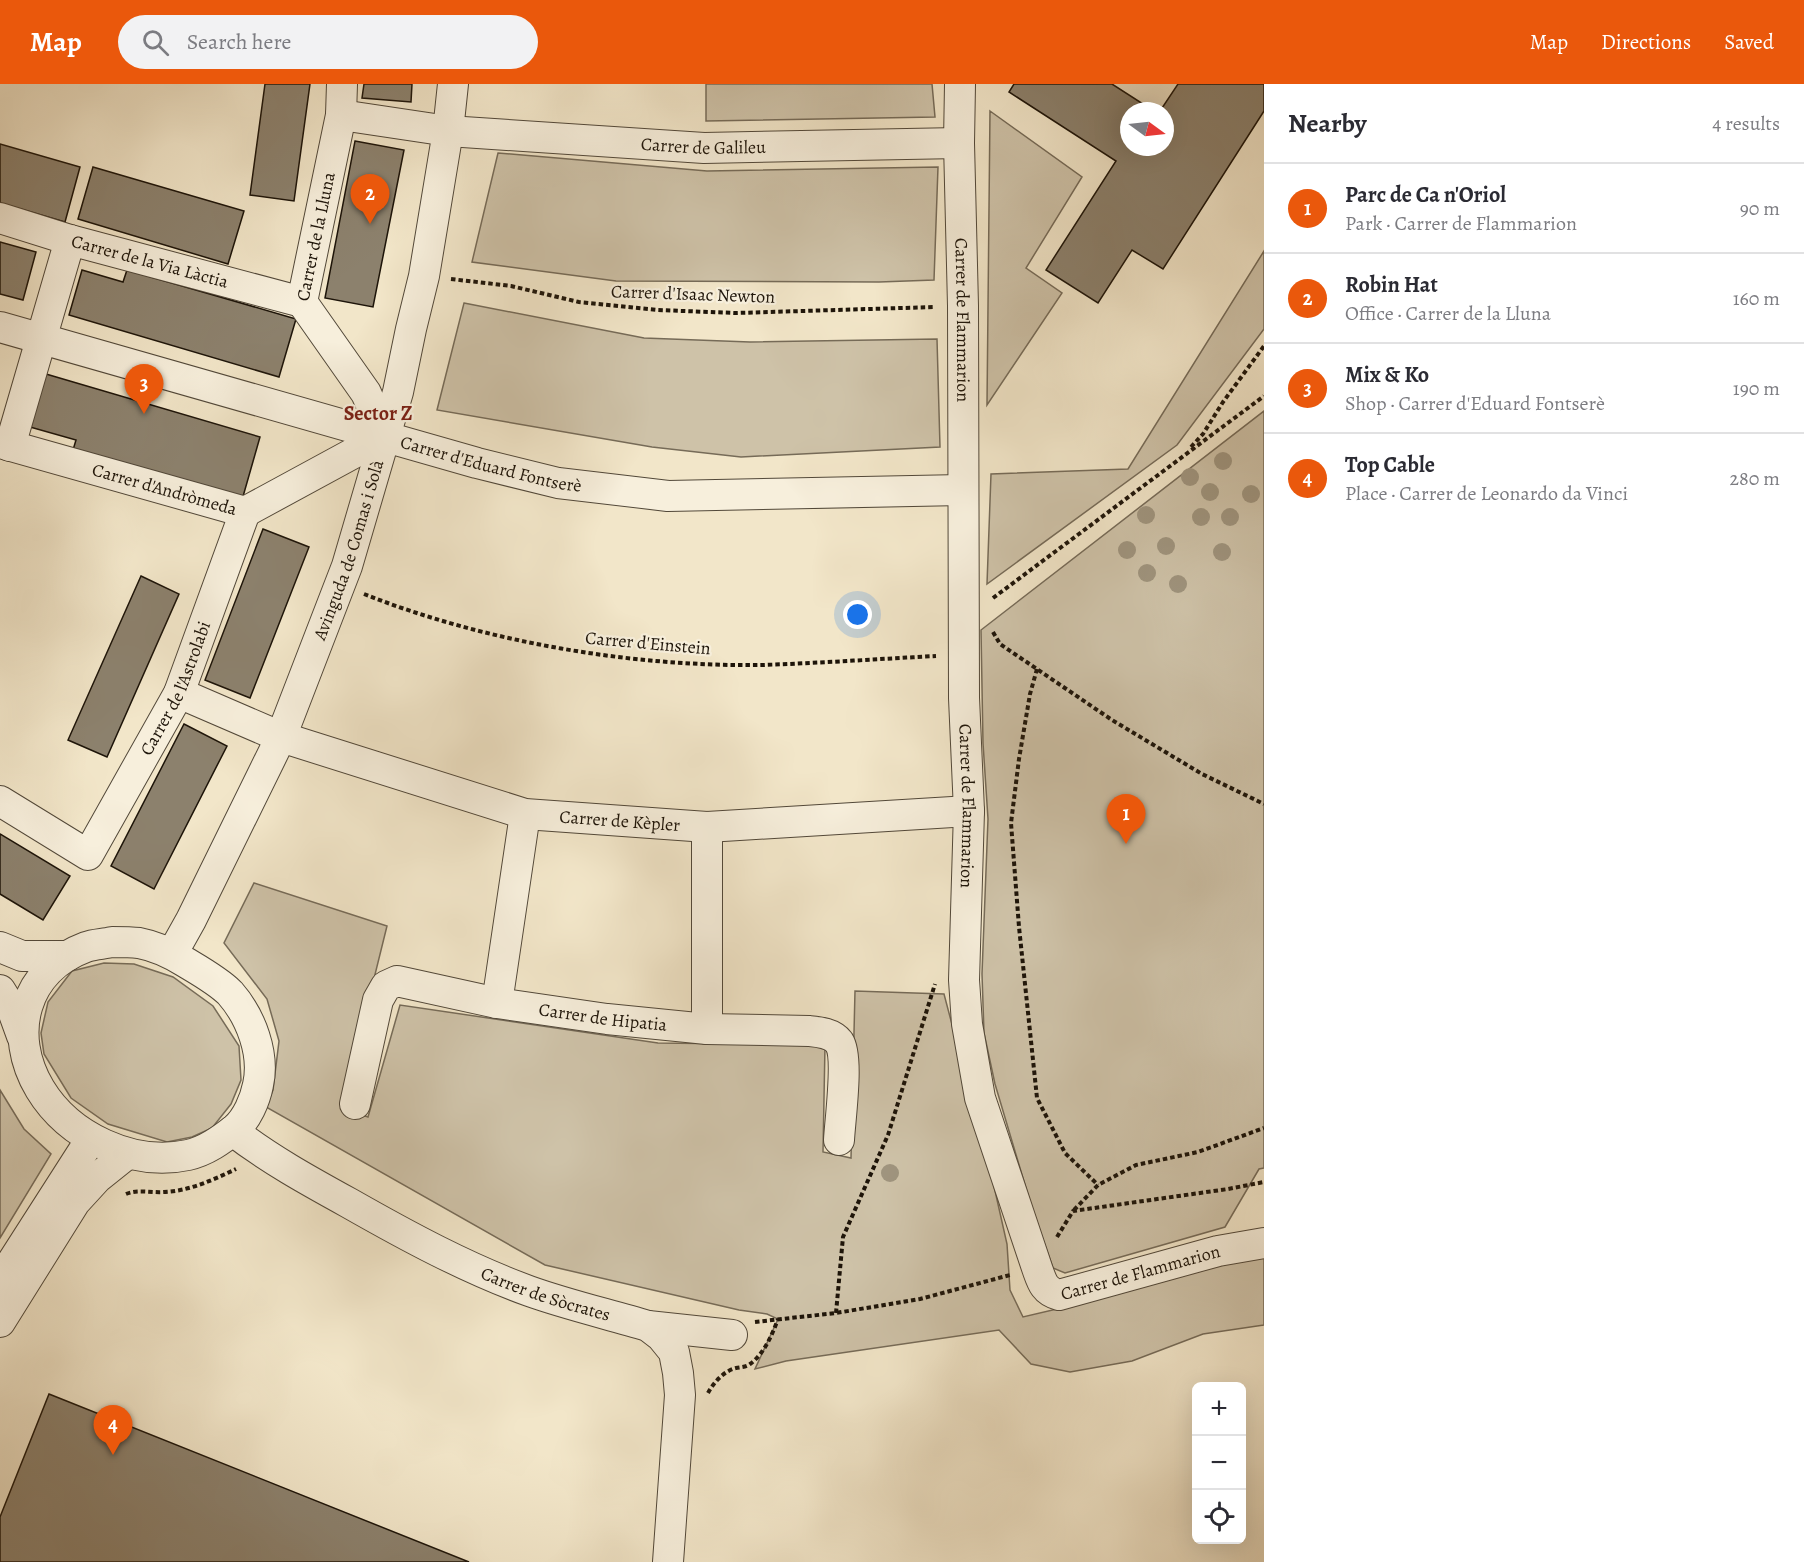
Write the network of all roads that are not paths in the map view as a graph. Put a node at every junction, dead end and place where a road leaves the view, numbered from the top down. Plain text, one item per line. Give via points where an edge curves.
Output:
1 (342, 84) edge
2 (453, 84) edge
3 (960, 84) edge
4 (341, 115) junction
5 (448, 131) junction
6 (959, 143) junction
7 (0, 218) edge
8 (70, 240) junction
9 (308, 312) junction
10 (0, 327) edge
11 (41, 339) junction
12 (385, 436) junction
13 (5, 444) edge
14 (963, 490) junction
15 (244, 512) junction
16 (179, 693) junction
17 (281, 737) junction
18 (0, 801) edge
19 (969, 811) junction
20 (525, 814) junction
21 (707, 827) junction
22 (0, 947) edge
23 (172, 954) junction
24 (67, 956) junction
25 (0, 990) edge
26 (497, 1003) junction
27 (707, 1029) junction
28 (23, 1037) junction
29 (355, 1104) dead end
30 (232, 1131) junction
31 (91, 1139) junction
32 (839, 1140) dead end
33 (127, 1154) junction
34 (1264, 1243) edge
35 (0, 1281) edge
36 (1059, 1294) junction
37 (1022, 1299) dead end
38 (0, 1322) edge
39 (648, 1326) junction
40 (732, 1335) dead end
41 (668, 1562) edge

1 - 4 street, Carrer de la Lluna
2 - 5 street, Avinguda de Comas i Solà
3 - 6 street, Carrer de Flammarion
4 - 5 street, Carrer de Galileu
4 - 9 street, Carrer de la Lluna
5 - 6 street, Carrer de Galileu via 704,148
5 - 12 street, Avinguda de Comas i Solà via 424,276
6 - 14 street, Carrer de Flammarion
7 - 8 street, Carrer de la Via Làctia
8 - 9 street, Carrer de la Via Làctia
8 - 11 street
9 - 12 street, Carrer de la Lluna via 366,393
10 - 11 street, Carrer d'Eduard Fontserè
11 - 12 street, Carrer d'Eduard Fontserè
11 - 13 street
12 - 14 street, Carrer d'Eduard Fontserè via 558,483 668,496
12 - 15 street, Carrer d'Andròmeda
12 - 17 street, Avinguda de Comas i Solà via 340,584
13 - 15 street, Carrer d'Andròmeda
14 - 19 street, Carrer de Flammarion via 971,614 963,655
15 - 16 street, Carrer de l'Astrolabi
16 - 17 street, Carrer de Kèpler
16 - 18 street, Carrer de l'Astrolabi via 88,855
17 - 20 street, Carrer de Kèpler
17 - 23 street, Avinguda de Comas i Solà
19 - 21 street, Carrer de Kèpler
19 - 36 street, Carrer de Flammarion via 964,980 972,1063 1037,1268 1045,1288
20 - 21 street, Carrer de Kèpler
20 - 26 street
21 - 27 street
22 - 24 street via 22,956
23 - 24 street via 141,943 112,942
23 - 30 street via 230,993 250,1023 260,1062 259,1081 255,1099
24 - 28 street via 48,969 34,987 26,1008
25 - 28 street
26 - 27 street, Carrer de Hipatia
26 - 29 street, Carrer de Hipatia via 397,981 386,986 378,1000
27 - 32 street, Carrer de Hipatia via 809,1031 826,1033 838,1041 844,1057
28 - 31 street via 27,1060 40,1089
30 - 33 street via 218,1143 189,1155
30 - 39 street, Carrer de Sòcrates via 269,1157 408,1237 531,1292
31 - 33 street
31 - 35 street
33 - 38 street via 75,1202
34 - 36 street, Carrer de Flammarion via 1218,1251
36 - 37 street
39 - 40 street
39 - 41 street, Carrer de Sòcrates via 675,1352 680,1395

